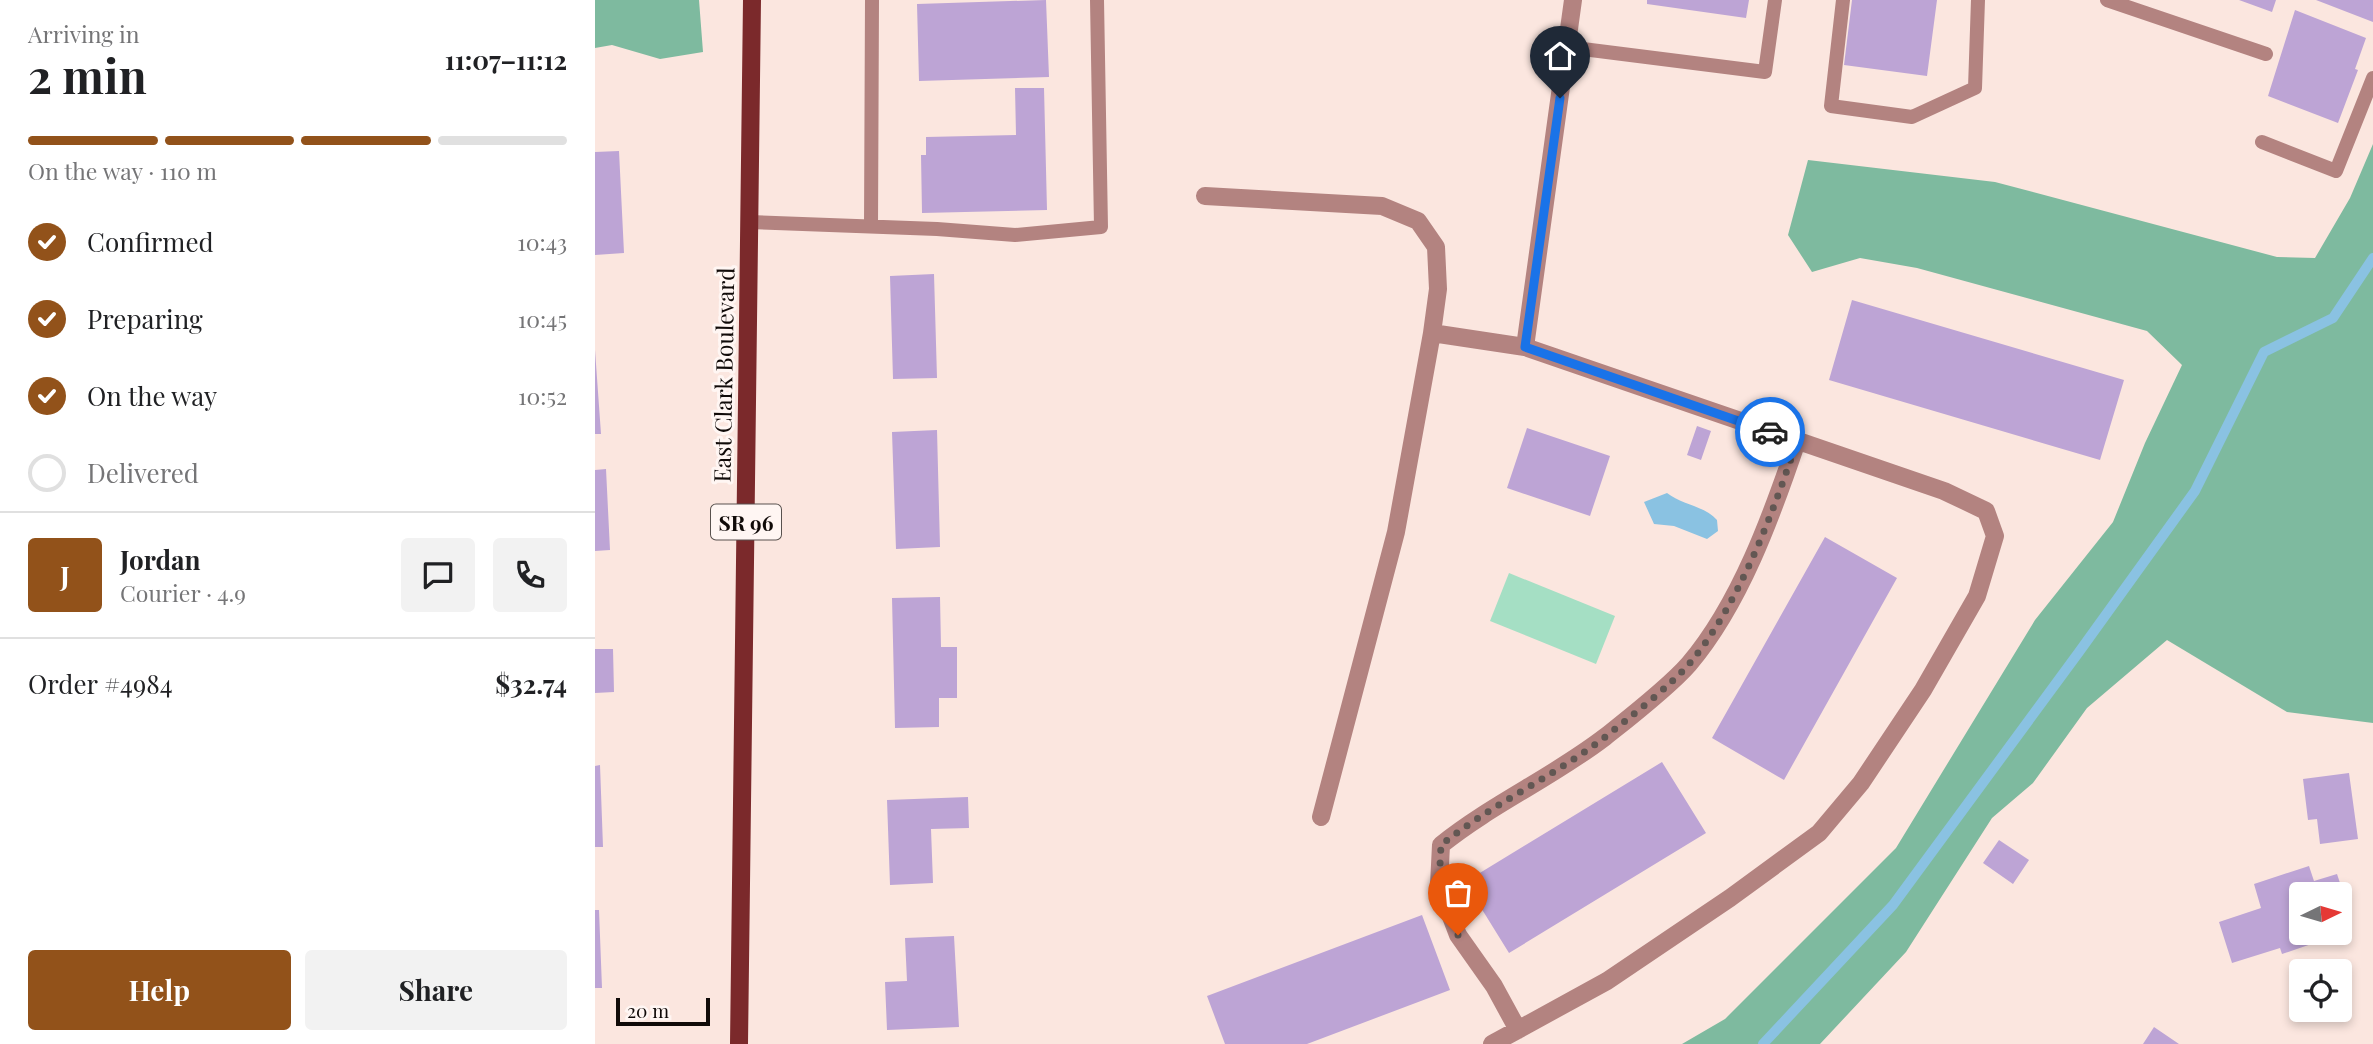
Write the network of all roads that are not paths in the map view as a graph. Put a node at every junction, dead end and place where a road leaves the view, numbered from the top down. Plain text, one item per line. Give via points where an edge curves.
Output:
1 (752, 0) edge
2 (872, 0) edge
3 (1097, 0) edge
4 (1573, 0) edge
5 (1775, 0) edge
6 (1843, 0) edge
7 (1978, 0) edge
8 (2106, 0) edge
9 (1567, 47) junction
10 (2266, 54) dead end
11 (2373, 78) edge
12 (2262, 142) dead end
13 (1205, 196) dead end
14 (749, 222) junction
15 (871, 226) junction
16 (1431, 333) junction
17 (1525, 347) junction
18 (1797, 441) junction
19 (1321, 817) dead end
20 (1518, 1030) junction
21 (739, 1044) edge
22 (1492, 1044) edge

1 - 14 main road, East Clark Boulevard / SR 96
2 - 15 lane
3 - 15 lane via 1101,228 1015,235
4 - 9 street
5 - 9 lane via 1765,72
6 - 7 lane via 1831,106 1912,117 1975,88
8 - 10 lane
9 - 17 street
11 - 12 lane via 2336,171
13 - 16 street via 1383,206 1417,221 1436,247 1438,289
14 - 15 lane
14 - 21 main road, East Clark Boulevard / SR 96
16 - 17 street
16 - 19 street via 1396,532
17 - 18 street
18 - 20 street via 1769,526 1688,665 1603,738 1475,818 1441,845 1439,885 1458,935 1495,986
18 - 20 street via 1944,491 1986,511 1994,536 1977,596 1923,690 1861,783 1819,834 1607,981
20 - 22 street

